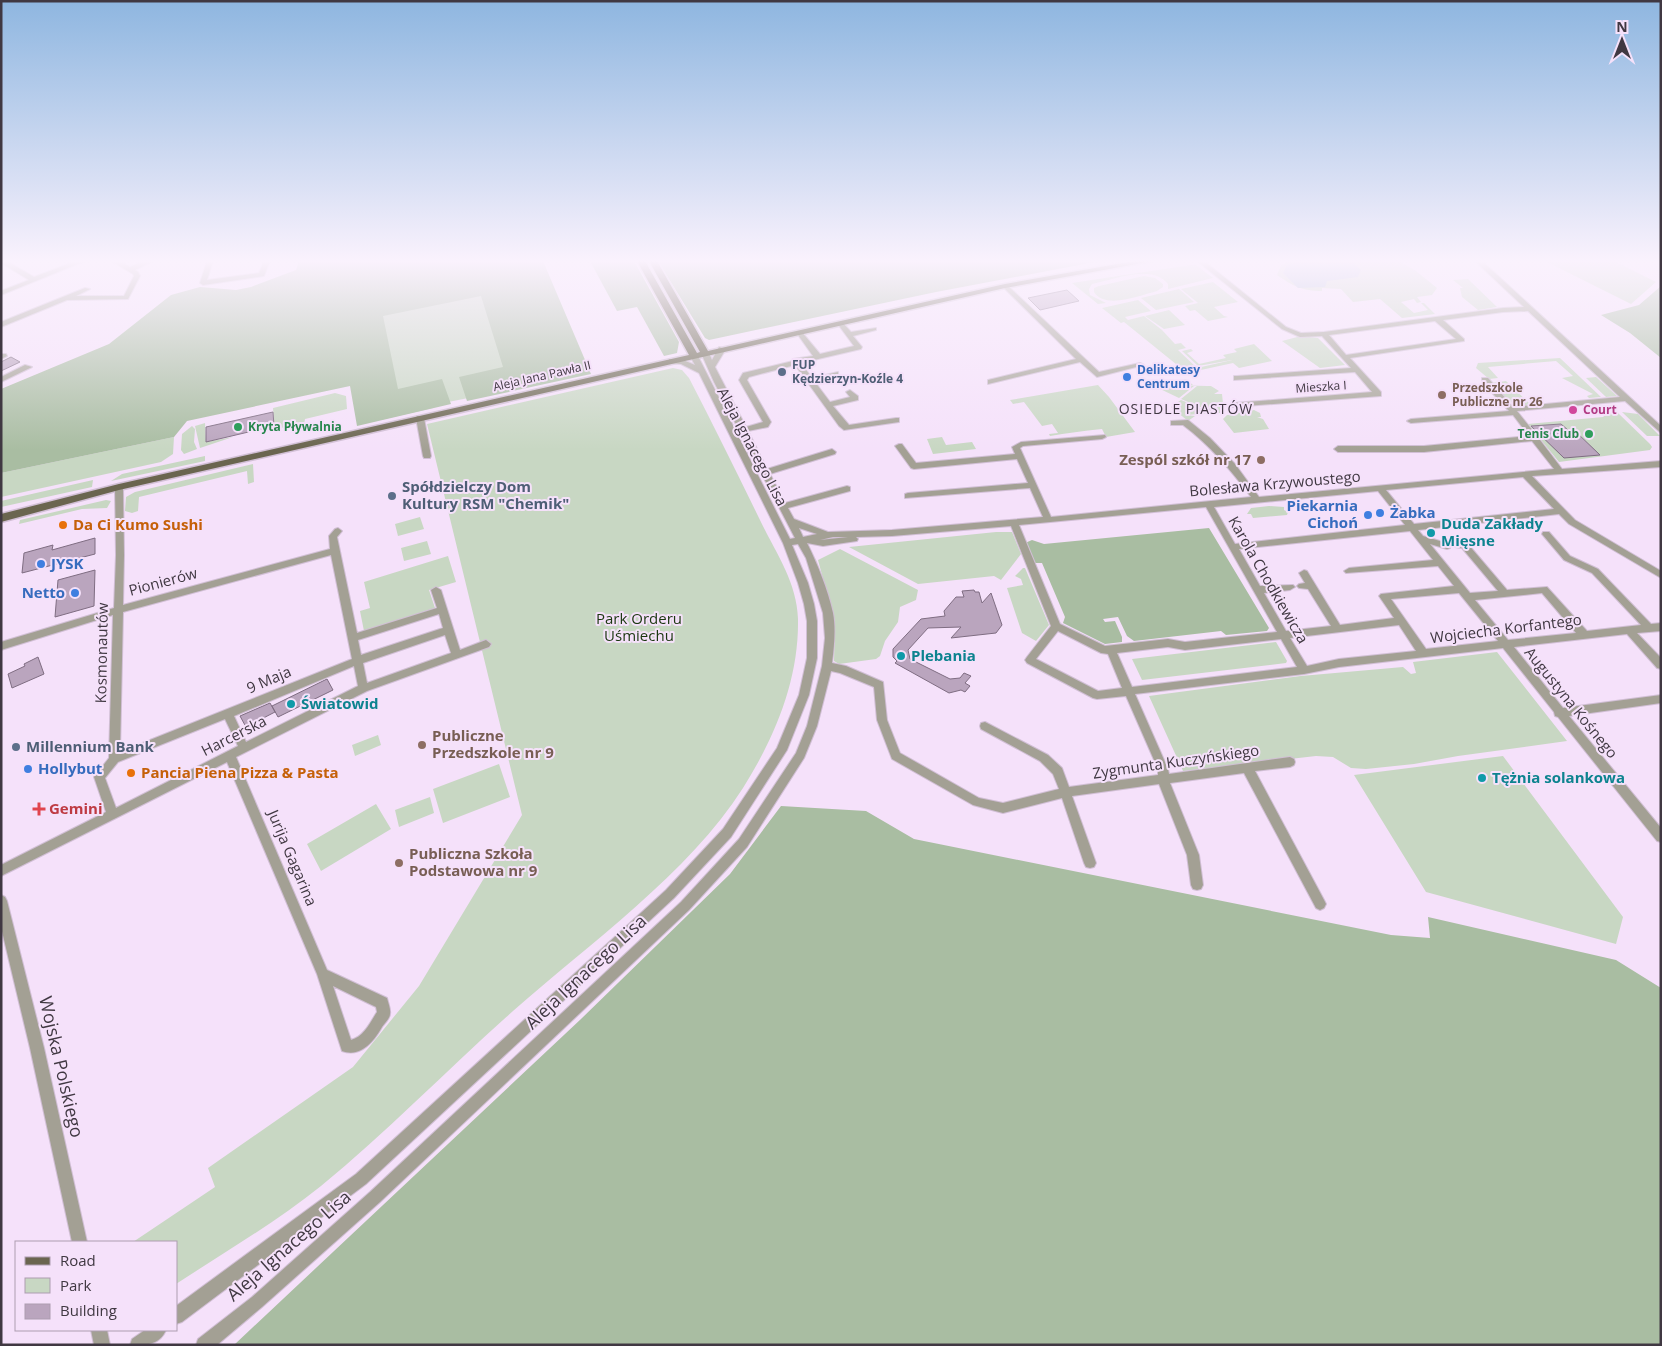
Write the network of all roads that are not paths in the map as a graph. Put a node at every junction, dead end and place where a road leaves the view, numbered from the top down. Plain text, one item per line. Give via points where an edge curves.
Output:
1 (676, 324) edge
2 (689, 324) edge
3 (836, 324) edge
4 (841, 324) edge
5 (1044, 324) edge
6 (1279, 324) edge
7 (1401, 324) edge
8 (1443, 324) edge
9 (1546, 324) edge
10 (874, 329) dead end
11 (799, 332) junction
12 (1324, 334) junction
13 (849, 335) junction
14 (700, 342) junction
15 (688, 345) junction
16 (726, 349) junction
17 (705, 353) junction
18 (694, 356) junction
19 (818, 356) junction
20 (1345, 357) junction
21 (672, 360) junction
22 (1081, 360) junction
23 (796, 361) junction
24 (1140, 365) dead end
25 (28, 367) dead end
26 (711, 368) junction
27 (1357, 370) junction
28 (701, 371) junction
29 (835, 374) dead end
30 (1236, 378) dead end
31 (1, 380) edge
32 (1485, 380) dead end
33 (810, 381) junction
34 (991, 382) dead end
35 (850, 392) dead end
36 (1626, 399) junction
37 (828, 405) junction
38 (1234, 405) dead end
39 (1513, 411) junction
40 (420, 418) junction
41 (896, 420) dead end
42 (1411, 421) dead end
43 (1174, 423) dead end
44 (744, 430) junction
45 (1661, 431) edge
46 (1102, 437) dead end
47 (1537, 438) junction
48 (899, 446) dead end
49 (1338, 450) dead end
50 (832, 452) dead end
51 (427, 456) dead end
52 (1020, 456) junction
53 (1661, 464) edge
54 (1560, 471) junction
55 (766, 472) junction
56 (1525, 474) junction
57 (1033, 485) junction
58 (119, 487) junction
59 (1380, 488) junction
60 (848, 489) dead end
61 (908, 496) dead end
62 (1256, 498) junction
63 (1208, 504) junction
64 (784, 506) junction
65 (1, 511) edge
66 (1562, 511) junction
67 (1, 518) edge
68 (1048, 519) junction
69 (791, 521) junction
70 (1014, 523) junction
71 (1412, 528) junction
72 (338, 531) dead end
73 (892, 533) junction
74 (832, 534) junction
75 (1546, 534) dead end
76 (1419, 538) junction
77 (801, 539) junction
78 (787, 543) junction
79 (823, 543) junction
80 (1458, 545) dead end
81 (1447, 546) dead end
82 (1232, 547) junction
83 (335, 550) junction
84 (810, 558) junction
85 (1440, 563) junction
86 (1349, 571) dead end
87 (1304, 573) dead end
88 (1661, 574) edge
89 (1290, 587) dead end
90 (1461, 589) junction
91 (436, 590) dead end
92 (1258, 590) junction
93 (1505, 593) junction
94 (1468, 597) junction
95 (118, 610) junction
96 (442, 610) junction
97 (1402, 621) junction
98 (1056, 626) junction
99 (1661, 627) edge
100 (1337, 628) junction
101 (1649, 628) junction
102 (448, 630) junction
103 (1630, 630) junction
104 (1283, 634) junction
105 (1584, 635) junction
106 (352, 638) junction
107 (486, 644) dead end
108 (1505, 644) junction
109 (1, 646) edge
110 (1111, 650) junction
111 (1423, 653) junction
112 (456, 654) junction
113 (356, 661) junction
114 (1661, 665) edge
115 (828, 666) junction
116 (1304, 670) junction
117 (364, 688) junction
118 (1129, 691) junction
119 (1661, 700) edge
120 (1560, 712) junction
121 (228, 714) junction
122 (984, 726) dead end
123 (244, 748) junction
124 (230, 755) junction
125 (114, 759) junction
126 (1290, 762) dead end
127 (1247, 767) junction
128 (1164, 778) junction
129 (1066, 792) junction
130 (112, 813) junction
131 (1656, 824) edge
132 (1661, 838) edge
133 (1090, 863) dead end
134 (1, 871) edge
135 (1197, 885) dead end
136 (1, 901) edge
137 (1320, 904) dead end
138 (323, 974) junction
139 (80, 1241) edge
140 (178, 1315) edge
141 (99, 1331) edge
142 (157, 1331) edge
143 (102, 1345) edge
144 (138, 1345) edge
145 (204, 1345) edge

1 - 15 main road
2 - 14 main road
3 - 11 main road, Aleja Jana Pawła II
4 - 13 street
5 - 22 street
6 - 12 street via 1300,335
7 - 12 street
8 - 20 street via 1462,340
9 - 36 street
10 - 13 street
11 - 16 main road, Aleja Jana Pawła II
11 - 19 street
12 - 20 street, Mieszka I
13 - 19 street via 858,347
14 - 16 main road
14 - 17 main road
15 - 18 main road
15 - 21 main road via 684,353
16 - 17 main road, Aleja Jana Pawła II
16 - 26 street
17 - 18 main road, Aleja Jana Pawła II
17 - 26 street, Aleja Ignacego Lisa
18 - 21 main road, Aleja Jana Pawła II
18 - 28 street, Aleja Ignacego Lisa
19 - 23 street
20 - 27 street, Mieszka I
21 - 28 street
21 - 40 main road, Aleja Jana Pawła II
22 - 24 street via 1097,375
22 - 34 street
23 - 33 street
23 - 44 street via 749,373 743,378 767,422
25 - 31 street
26 - 44 street, Aleja Ignacego Lisa
27 - 30 street, Mieszka I
27 - 38 street, Mieszka I via 1378,394
28 - 78 street, Aleja Ignacego Lisa
29 - 33 street
32 - 39 street
33 - 37 street
35 - 37 street via 855,398
36 - 39 street
36 - 45 street
37 - 41 street via 847,428
39 - 42 street
39 - 47 street
40 - 51 street
40 - 58 main road, Aleja Jana Pawła II
43 - 62 street via 1185,422 1208,438
44 - 55 street, Aleja Ignacego Lisa
46 - 52 street via 1021,444 1016,447
47 - 49 street via 1424,449
47 - 54 street
48 - 52 street via 914,466
50 - 55 street
52 - 57 street
53 - 54 street, Bolesława Krzywoustego
54 - 56 street, Bolesława Krzywoustego
55 - 64 street, Aleja Ignacego Lisa
56 - 59 street, Bolesława Krzywoustego
56 - 66 street
57 - 61 street
57 - 68 street
58 - 65 main road, Aleja Jana Pawła II via 94,489
58 - 67 main road, Aleja Jana Pawła II
58 - 95 street, Kosmonautów
59 - 62 street, Bolesława Krzywoustego
59 - 71 street, Augustyna Kośnego
60 - 64 street
62 - 63 street, Bolesława Krzywoustego
63 - 68 street, Bolesława Krzywoustego
63 - 82 street, Karola Chodkiewicza
64 - 69 street, Aleja Ignacego Lisa
66 - 71 street
66 - 88 street via 1581,529
68 - 70 street, Bolesława Krzywoustego
69 - 74 street, Bolesława Krzywoustego
69 - 77 street, Aleja Ignacego Lisa
70 - 73 street, Bolesława Krzywoustego
70 - 98 street
71 - 76 street, Augustyna Kośnego
71 - 82 street
72 - 83 street via 332,536
73 - 74 street, Bolesława Krzywoustego
73 - 79 street, Bolesława Krzywoustego
74 - 77 street, Bolesława Krzywoustego
75 - 101 street via 1567,558 1595,571
76 - 81 street
76 - 85 street, Augustyna Kośnego
77 - 78 street
77 - 79 street, Bolesława Krzywoustego
77 - 84 street, Aleja Ignacego Lisa
78 - 140 street, Aleja Ignacego Lisa via 809,604 812,658 804,695 782,750 727,834 670,894 361,1179
79 - 84 street
80 - 93 street via 1464,545
82 - 92 street, Karola Chodkiewicza
83 - 95 street, Pionierów
83 - 106 street
84 - 115 street, Aleja Ignacego Lisa via 828,613
85 - 86 street
85 - 90 street, Augustyna Kośnego
87 - 100 street via 1307,586
89 - 92 street
90 - 94 street, Augustyna Kośnego
90 - 97 street, Wojciecha Korfantego via 1384,596
91 - 96 street
92 - 104 street, Karola Chodkiewicza
93 - 94 street
93 - 105 street via 1544,589
94 - 108 street, Augustyna Kośnego
95 - 109 street, Pionierów
95 - 125 street, Kosmonautów
96 - 102 street
96 - 106 street
97 - 100 street
97 - 111 street, Wojciecha Korfantego
98 - 110 street via 1104,650
98 - 118 street via 1030,660 1098,695
99 - 101 street, Wojciecha Korfantego
100 - 104 street
101 - 103 street, Wojciecha Korfantego
102 - 112 street
102 - 113 street, 9 Maja
103 - 105 street, Wojciecha Korfantego
103 - 114 street
104 - 110 street via 1186,646 1168,643
104 - 116 street, Karola Chodkiewicza
105 - 108 street, Wojciecha Korfantego
106 - 113 street
107 - 112 street, Harcerska
108 - 111 street, Wojciecha Korfantego
108 - 120 street, Augustyna Kośnego
110 - 118 street
111 - 116 street
112 - 117 street, Harcerska
113 - 117 street
113 - 121 street, 9 Maja
115 - 129 street, Zygmunta Kuczyńskiego via 879,685 882,720 896,756 977,802 1002,808
115 - 145 street, Aleja Ignacego Lisa via 812,726 800,755 764,814 715,874 685,906 374,1197
116 - 118 street
117 - 123 street, Harcerska
118 - 128 street
119 - 120 street
120 - 131 street, Augustyna Kośnego
121 - 123 street
121 - 125 street, 9 Maja
122 - 129 street via 1044,758 1058,771
123 - 124 street, Harcerska
124 - 130 street, Harcerska
124 - 138 street, Jurija Gagarina
125 - 130 street via 99,777
126 - 127 street, Zygmunta Kuczyńskiego
127 - 128 street, Zygmunta Kuczyńskiego
127 - 137 street
128 - 129 street, Zygmunta Kuczyńskiego
128 - 135 street via 1193,855
129 - 133 street
130 - 134 street, Harcerska
131 - 132 street, Augustyna Kośnego
136 - 139 street, Wojska Polskiego
138 - 138 street, Jurija Gagarina via 382,1003 384,1013 361,1044 354,1048 347,1046
141 - 143 street
142 - 144 street

